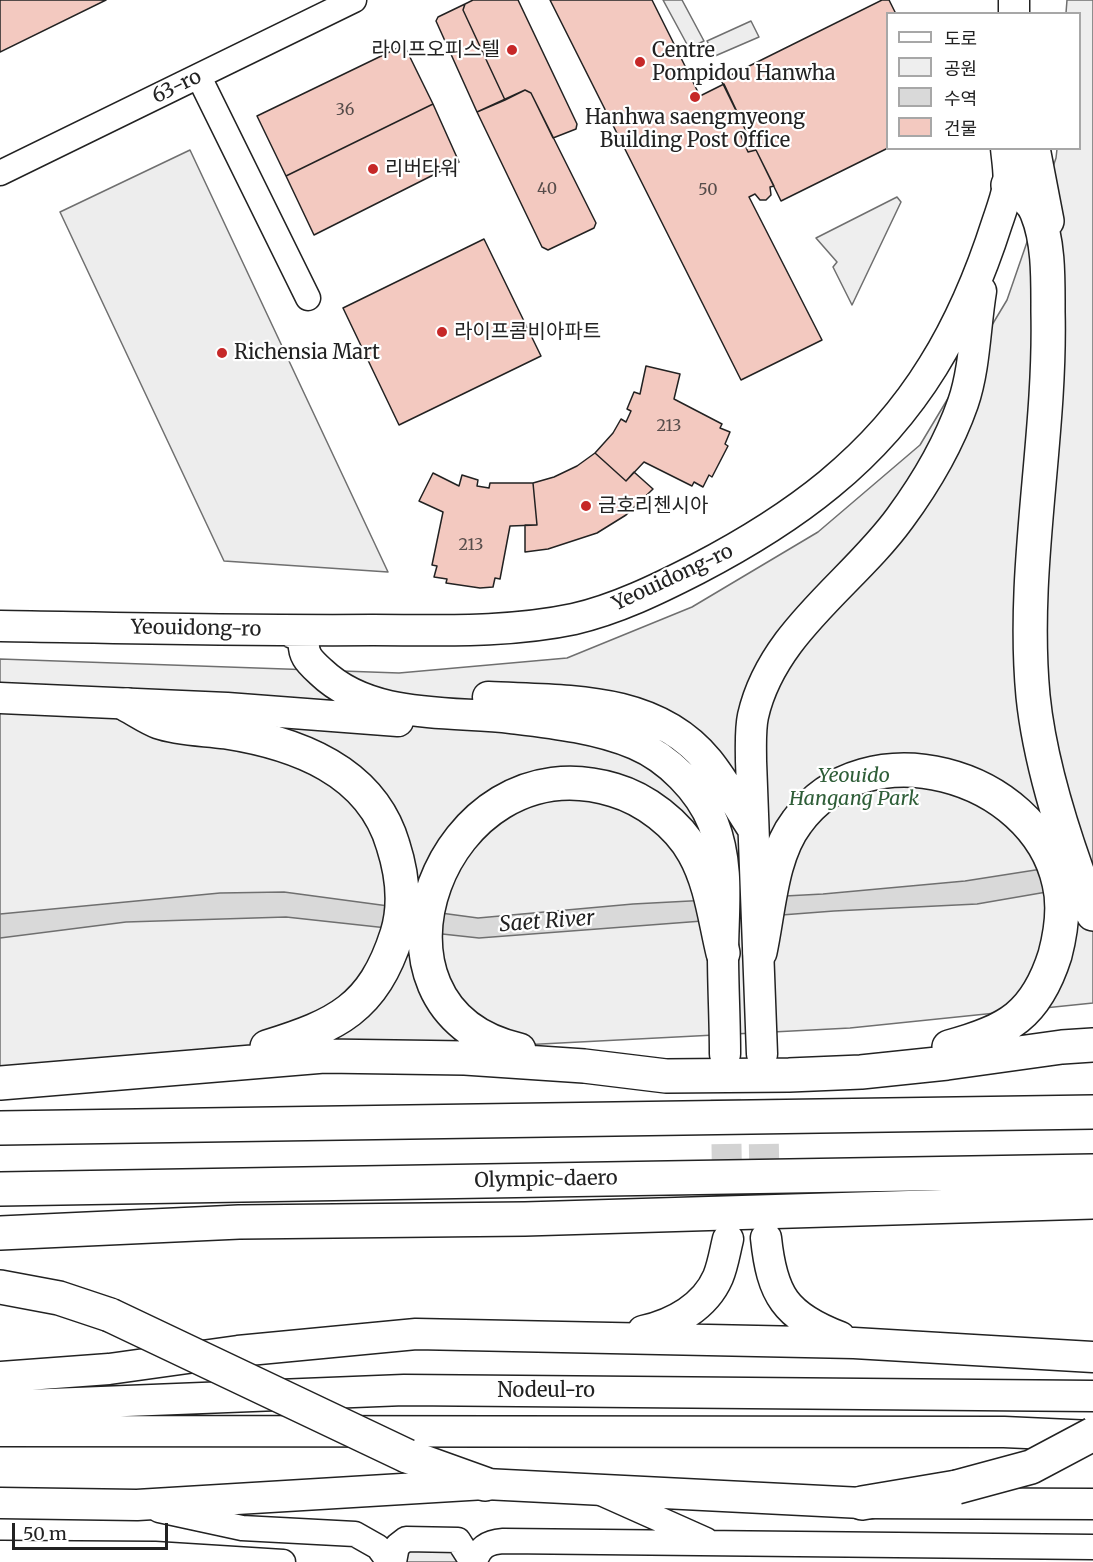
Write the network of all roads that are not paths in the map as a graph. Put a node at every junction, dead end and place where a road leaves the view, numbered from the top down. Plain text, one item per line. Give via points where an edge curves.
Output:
1 (354, 0) edge
2 (199, 77) junction
3 (1006, 150) edge
4 (1033, 150) edge
5 (0, 173) edge
6 (1008, 185) junction
7 (987, 256) junction
8 (308, 298) dead end
9 (1049, 351) junction
10 (0, 626) edge
11 (289, 631) junction
12 (0, 698) edge
13 (127, 705) junction
14 (663, 762) junction
15 (763, 843) junction
16 (708, 851) junction
17 (1082, 912) edge
18 (760, 952) joint
19 (723, 953) joint
20 (1093, 1045) edge
21 (725, 1054) tunnel mouth
22 (762, 1054) tunnel mouth
23 (230, 1063) junction
24 (584, 1066) junction
25 (861, 1072) junction
26 (0, 1083) edge
27 (1093, 1112) edge
28 (0, 1128) edge
29 (1093, 1171) edge
30 (0, 1189) edge
31 (1093, 1202) edge
32 (0, 1233) edge
33 (766, 1238) dead end
34 (728, 1239) tunnel mouth
35 (0, 1287) edge
36 (618, 1337) junction
37 (854, 1342) junction
38 (1093, 1357) edge
39 (0, 1377) edge
40 (1093, 1396) edge
41 (0, 1406) edge
42 (0, 1431) edge
43 (1093, 1435) edge
44 (485, 1484) junction
45 (590, 1488) junction
46 (0, 1503) edge
47 (862, 1503) junction
48 (1093, 1504) edge
49 (137, 1505) junction
50 (714, 1543) junction
51 (1023, 1547) junction
52 (1093, 1547) edge
53 (0, 1553) edge
54 (283, 1562) edge
55 (389, 1562) edge
56 (394, 1562) edge
57 (473, 1562) edge
58 (1052, 1562) edge

1 - 2 street, 63-ro
2 - 5 street, 63-ro
2 - 8 street
3 - 6 main road, Yeouidong-ro
4 - 9 highway via 1054,262
6 - 7 main road, Yeouidong-ro
6 - 9 highway via 1027,197 1037,212 1043,233
7 - 11 main road, Yeouidong-ro via 946,345 910,403 864,454 814,497 750,541 618,606 575,618 484,629
7 - 15 main road via 963,402 933,467 901,518 870,557 782,650 766,680 753,717
9 - 17 highway via 1033,568 1033,697
10 - 11 main road, Yeouidong-ro
11 - 14 main road via 304,638 306,658 344,692 416,710 510,718 608,734 638,745
11 - 15 main road via 313,641 343,668 372,681 408,690 447,696 582,702 615,706 647,716 674,729 707,760
12 - 13 main road
13 - 14 main road via 227,708 552,733 612,743
13 - 23 highway via 160,722 248,736 297,748 332,764 377,810 397,857 401,905 390,954 364,997 339,1020
14 - 16 main road via 686,781 713,822
15 - 17 highway via 797,822 829,789 861,774 900,769 935,772 969,783 1029,826 1047,851 1059,883
15 - 18 highway
16 - 19 highway via 705,878
16 - 24 highway via 651,807 616,790 568,781 538,786 507,799 462,834 442,862 429,911 427,959 446,1007 465,1027 494,1044
17 - 25 highway via 1046,984 1027,1010 1003,1029
18 - 22 main road
19 - 21 main road
20 - 25 highway
23 - 24 highway via 407,1055
23 - 26 highway
24 - 25 highway via 666,1076
27 - 28 highway
29 - 30 highway, Olympic-daero
31 - 32 highway via 525,1219 239,1222
33 - 37 main road via 776,1288 789,1307 807,1324
34 - 36 main road via 718,1277 704,1298 670,1323
35 - 44 highway, bridge via 58,1298 110,1315 407,1456
36 - 37 main road
36 - 39 main road via 416,1334 238,1351 109,1369
37 - 38 main road
40 - 41 main road, Nodeul-ro via 404,1390
42 - 43 main road
43 - 47 highway, bridge via 1031,1467 957,1488
44 - 45 main road
44 - 49 main road
45 - 47 main road
45 - 50 street
46 - 49 main road
47 - 48 main road
49 - 55 street via 242,1528 355,1534 378,1547
50 - 51 street
50 - 57 street via 489,1542
51 - 52 street
51 - 58 street
53 - 54 street via 155,1554
56 - 57 street via 397,1546 406,1539 458,1540

